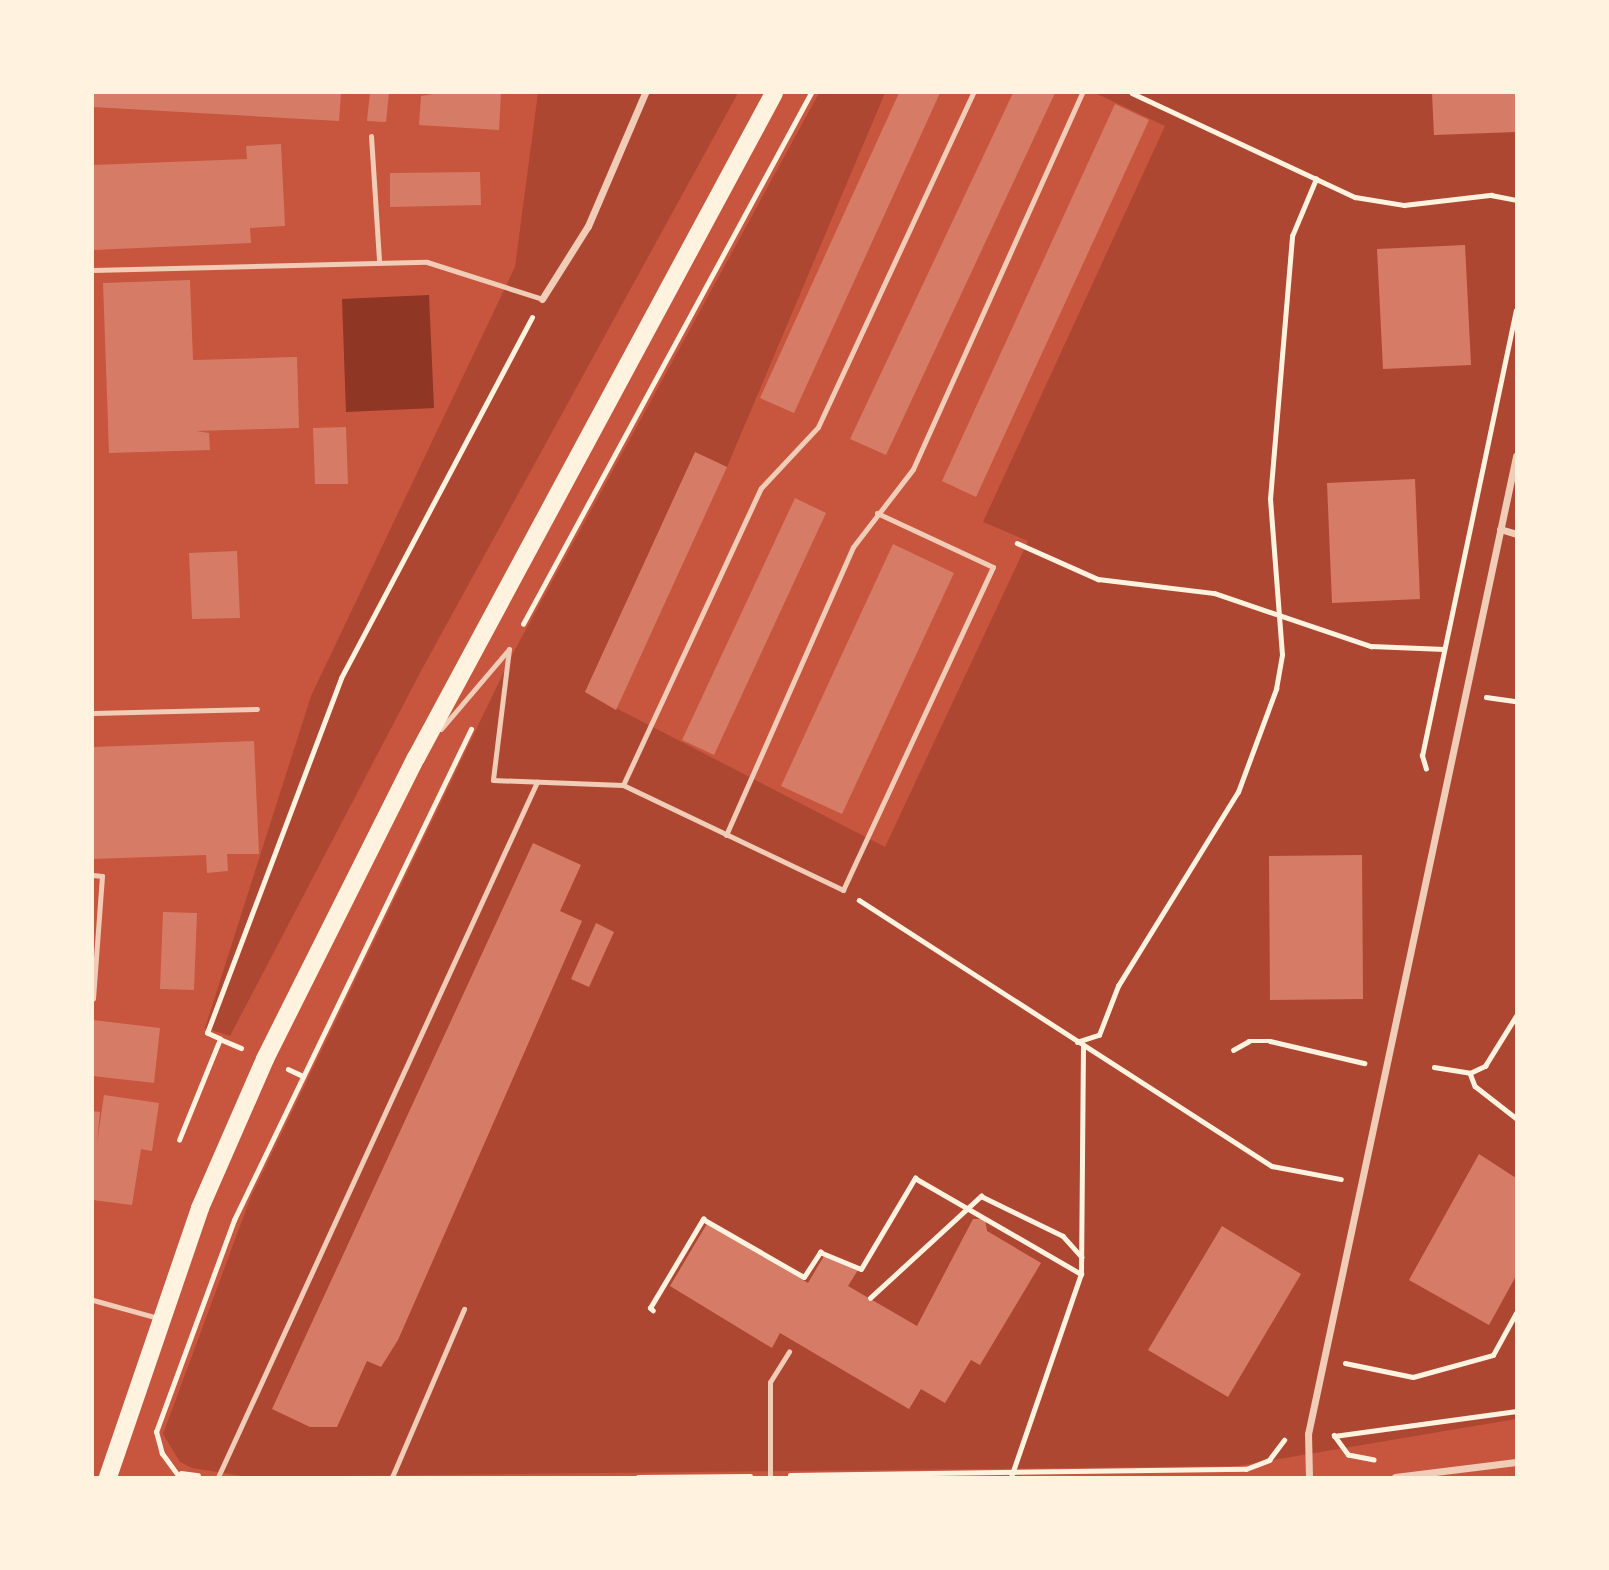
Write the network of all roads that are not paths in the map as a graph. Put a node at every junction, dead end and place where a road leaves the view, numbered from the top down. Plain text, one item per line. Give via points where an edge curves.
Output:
1 (645, 93) edge
2 (775, 93) edge
3 (973, 93) edge
4 (1082, 93) edge
5 (371, 136) dead end
6 (379, 261) junction
7 (93, 270) edge
8 (542, 299) joint
9 (1516, 456) edge
10 (877, 513) junction
11 (1500, 529) junction
12 (1516, 534) edge
13 (257, 709) dead end
14 (93, 713) edge
15 (416, 758) junction
16 (537, 782) junction
17 (623, 785) junction
18 (726, 835) junction
19 (93, 875) edge
20 (93, 999) edge
21 (93, 1300) edge
22 (464, 1309) dead end
23 (161, 1319) junction
24 (789, 1351) dead end
25 (1516, 1462) edge
26 (773, 1476) edge
27 (107, 1477) edge
28 (218, 1477) edge
29 (392, 1477) edge
30 (1309, 1477) edge
31 (1395, 1477) edge

1 - 8 street via 588,226
2 - 15 main road
3 - 17 lane via 818,427 761,488
4 - 10 lane via 914,469
5 - 6 lane
6 - 7 lane
6 - 8 lane via 427,262
9 - 11 street
10 - 18 lane via 853,547
10 - 18 lane via 993,566 844,890
11 - 12 street
11 - 30 street via 1308,1434
13 - 14 lane
15 - 16 lane via 509,649 493,780
15 - 23 main road via 265,1059
16 - 17 lane
16 - 28 lane
17 - 18 lane
19 - 20 lane via 102,876
21 - 23 lane
22 - 29 lane
23 - 27 main road
24 - 26 lane via 770,1382
25 - 31 street

